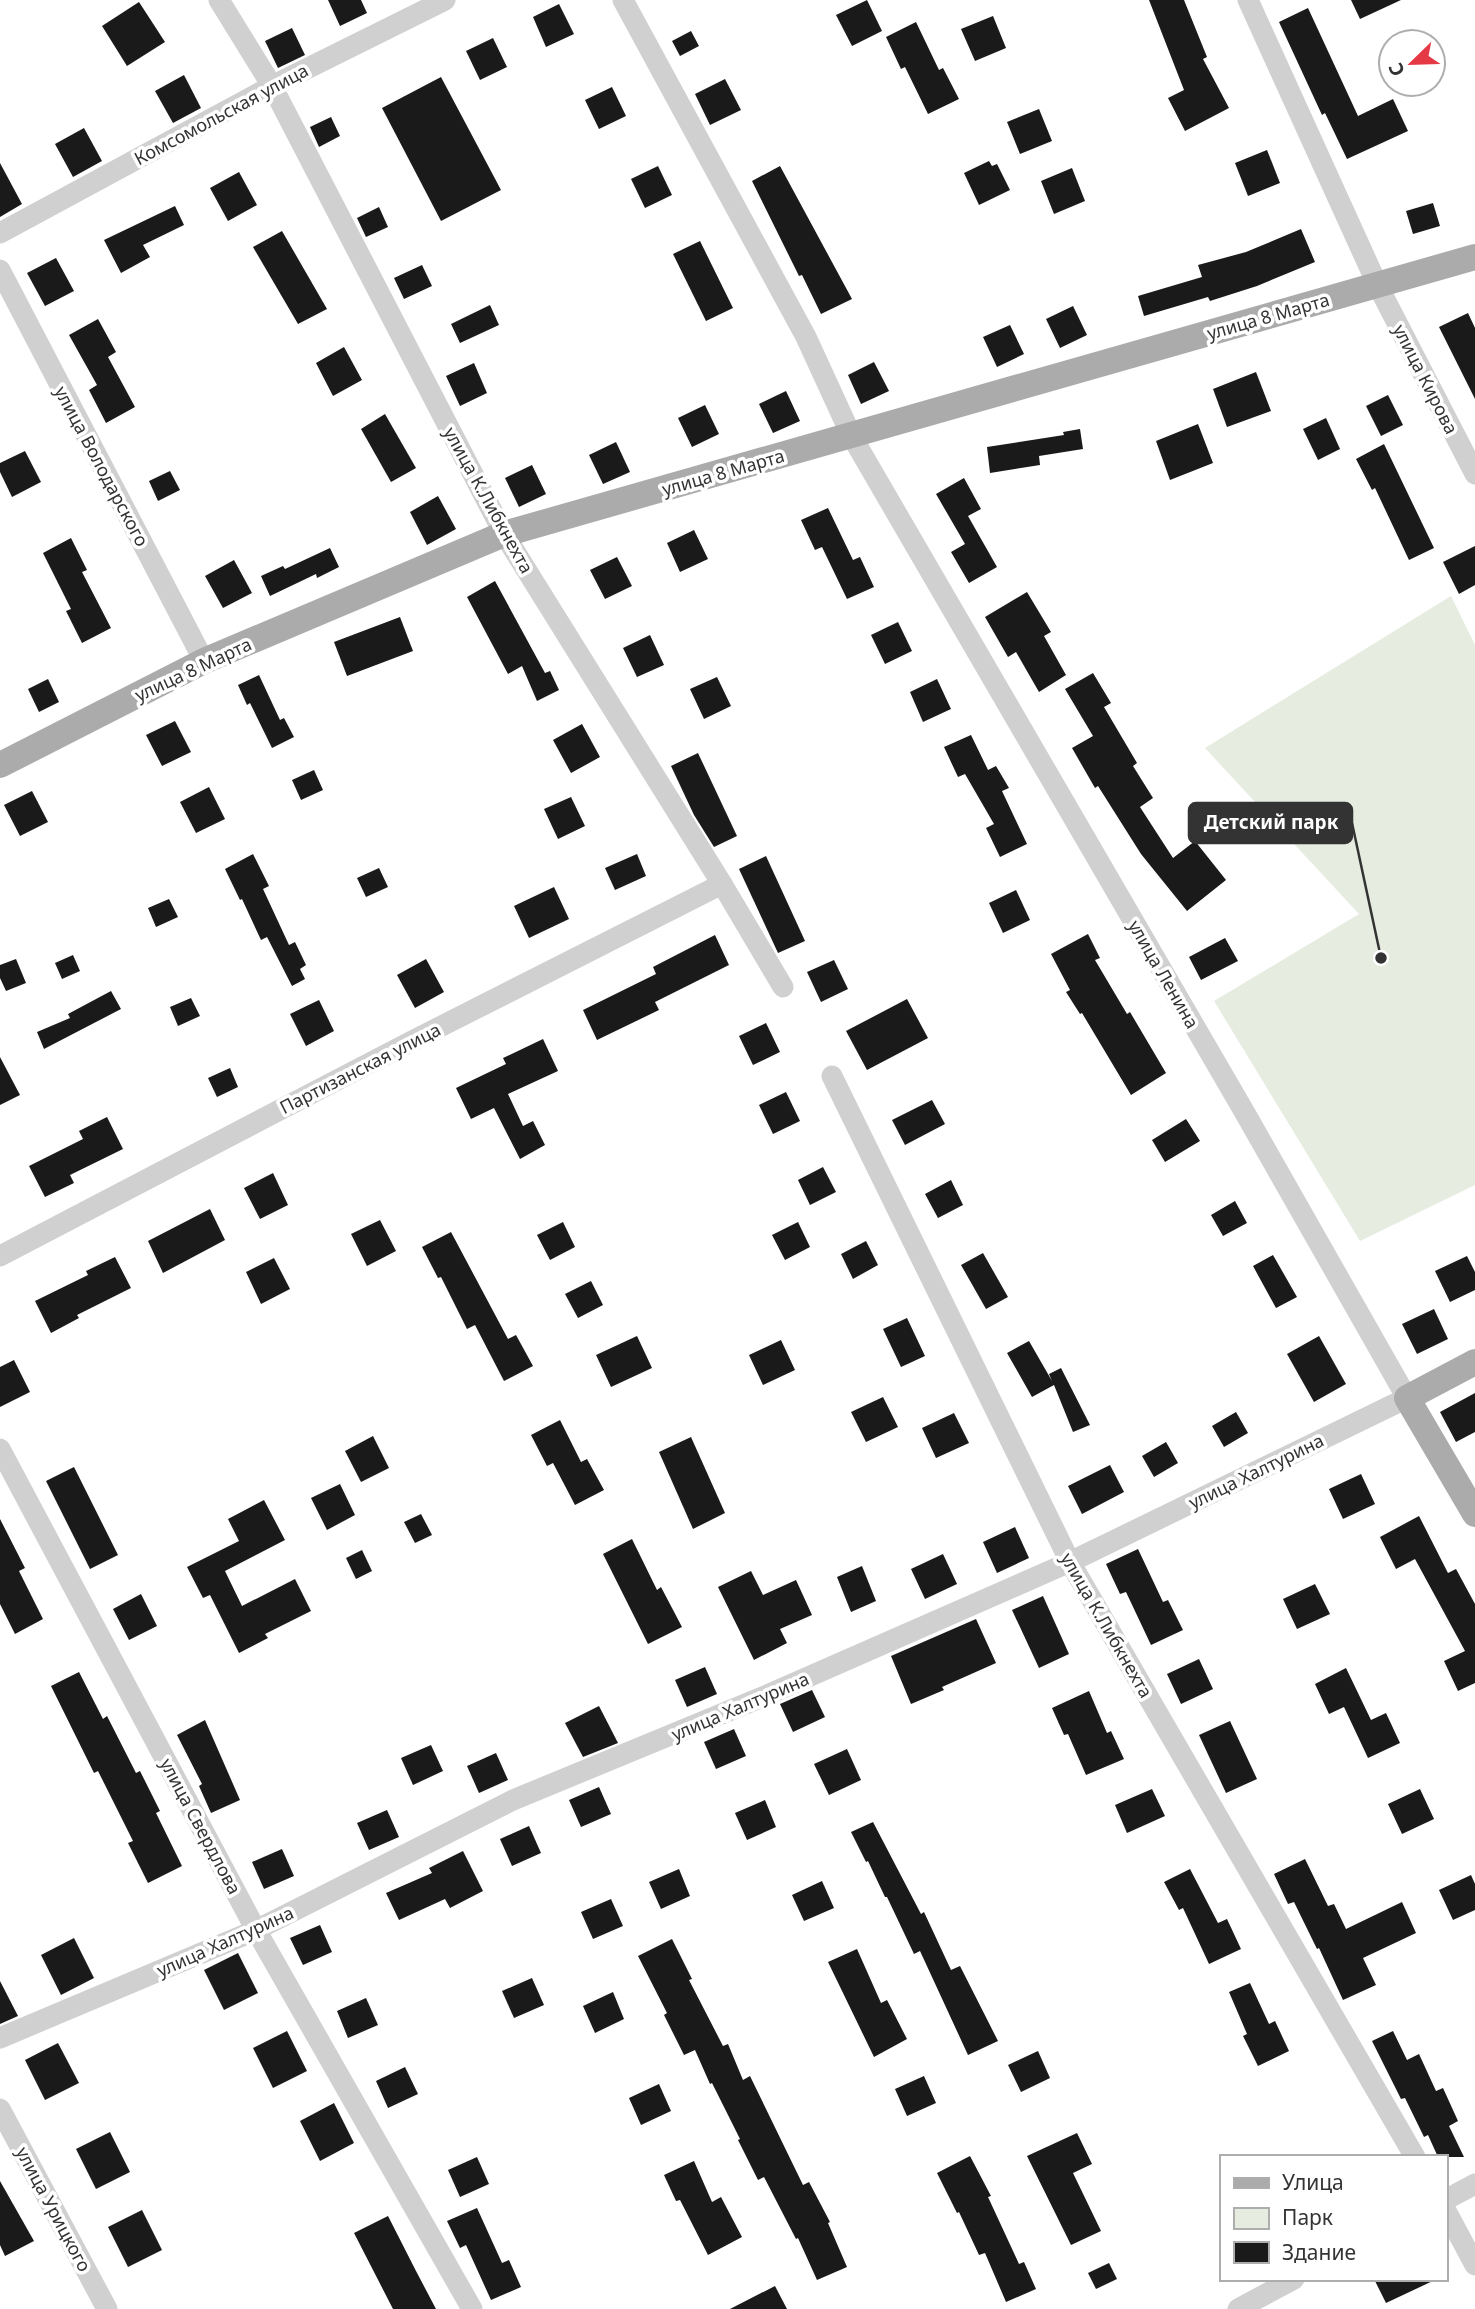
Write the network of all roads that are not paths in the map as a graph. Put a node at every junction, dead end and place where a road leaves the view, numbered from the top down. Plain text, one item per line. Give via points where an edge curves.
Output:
1 (219, 0) edge
2 (445, 0) edge
3 (623, 0) edge
4 (1248, 0) edge
5 (272, 86) junction
6 (0, 233) edge
7 (1475, 257) edge
8 (0, 270) edge
9 (1377, 284) junction
10 (850, 435) junction
11 (1475, 474) edge
12 (504, 534) junction
13 (204, 662) junction
14 (0, 765) edge
15 (722, 884) junction
16 (783, 987) dead end
17 (832, 1076) dead end
18 (0, 1256) edge
19 (1475, 1362) edge
20 (1407, 1398) junction
21 (0, 1449) edge
22 (1475, 1514) edge
23 (1070, 1562) junction
24 (256, 1930) junction
25 (0, 2038) edge
26 (0, 2109) edge
27 (1414, 2155) edge
28 (1475, 2184) edge
29 (1447, 2199) edge
30 (1447, 2213) edge
31 (1475, 2265) edge
32 (1290, 2281) edge
33 (107, 2309) edge
34 (472, 2309) edge
35 (1238, 2309) edge

1 - 5 street, улица К.Либкнехта
2 - 5 street, Комсомольская улица
3 - 10 street, улица Ленина via 806,337
4 - 9 street, улица Кирова
5 - 6 street, Комсомольская улица
5 - 12 street, улица К.Либкнехта
7 - 9 main road, улица 8 Марта
8 - 13 street, улица Володарского
9 - 10 main road, улица 8 Марта
9 - 11 street, улица Кирова
10 - 12 main road, улица 8 Марта
10 - 20 street, улица Ленина
12 - 13 main road, улица 8 Марта
12 - 15 street, улица К.Либкнехта
13 - 14 main road, улица 8 Марта
15 - 16 street, улица К.Либкнехта
15 - 18 street, Партизанская улица
17 - 23 street, улица К.Либкнехта
19 - 20 main road, улица Халтурина
20 - 22 main road, улица Ленина
20 - 23 street, улица Халтурина
21 - 24 street, улица Свердлова
23 - 24 street, улица Халтурина via 513,1800
23 - 27 street, улица К.Либкнехта
24 - 25 street, улица Халтурина
24 - 34 street, улица Свердлова
26 - 33 street, улица Урицкого
28 - 29 street
30 - 31 street
32 - 35 street

